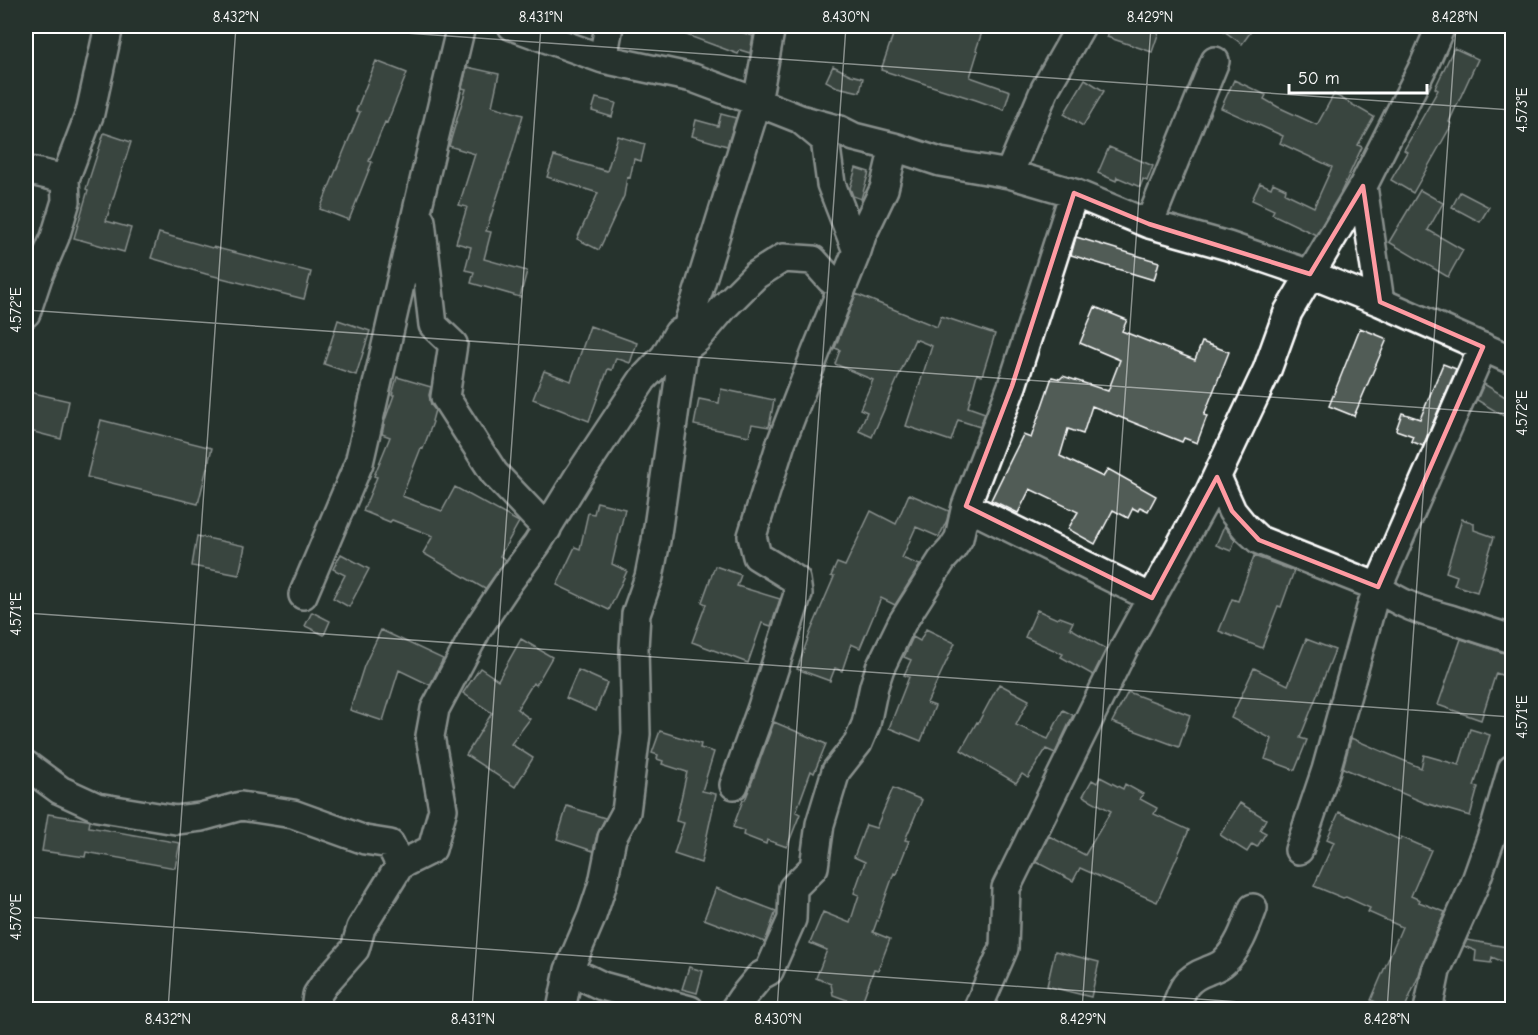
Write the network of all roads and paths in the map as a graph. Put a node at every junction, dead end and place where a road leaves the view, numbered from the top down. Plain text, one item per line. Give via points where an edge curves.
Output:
1 (109, 26) edge
2 (461, 26) edge
3 (512, 26) edge
4 (609, 26) edge
5 (771, 26) edge
6 (1081, 26) edge
7 (1441, 26) edge
8 (603, 58) junction
9 (1215, 61) dead end
10 (757, 102) junction
11 (800, 119) junction
12 (894, 147) junction
13 (26, 170) edge
14 (1009, 174) junction
15 (65, 179) junction
16 (1363, 186) junction
17 (1074, 193) junction
18 (419, 202) junction
19 (1149, 224) junction
20 (857, 251) junction
21 (1310, 274) junction
22 (844, 282) junction
23 (1380, 302) junction
24 (26, 313) edge
25 (685, 340) junction
26 (1483, 347) junction
27 (1512, 360) edge
28 (1217, 477) junction
29 (966, 506) junction
30 (547, 529) junction
31 (1378, 587) junction
32 (303, 595) dead end
33 (1152, 598) junction
34 (1512, 639) edge
35 (26, 765) edge
36 (1512, 769) edge
37 (734, 785) dead end
38 (1299, 850) dead end
39 (400, 865) junction
40 (1253, 908) dead end
41 (569, 970) junction
42 (315, 1010) edge
43 (561, 1010) edge
44 (690, 1010) edge
45 (734, 1010) edge
46 (977, 1010) edge
47 (1175, 1010) edge
48 (1428, 1010) edge

1 - 15 street via 90,112
2 - 18 street
3 - 8 street
4 - 8 street
5 - 10 street
6 - 14 street via 1045,89
7 - 16 street
8 - 10 street via 693,78
9 - 19 street
10 - 11 street
10 - 25 street
11 - 12 street
11 - 20 street via 825,140 831,184
12 - 14 street via 940,162
12 - 20 street via 884,189
13 - 15 street
14 - 17 street
15 - 24 street via 66,201
16 - 21 street
16 - 23 street
17 - 19 street
17 - 29 street via 1012,386
18 - 30 street via 433,325 453,344 445,397 494,473
18 - 32 street via 360,463
19 - 21 street
20 - 22 street
21 - 23 street
21 - 28 street via 1288,312 1267,370
22 - 25 street via 831,280 813,261 783,258 756,275 697,339
22 - 37 street via 781,443 752,536 758,556 796,579 798,594
23 - 26 street
25 - 30 street via 678,333 665,356 643,378
25 - 41 street via 649,577 636,614 636,734 626,812 612,838 603,883
26 - 27 street
26 - 31 street
28 - 31 street via 1232,511 1258,540
28 - 33 street
29 - 33 street
29 - 45 street via 959,537 902,623 880,668 858,743 836,771 819,824 814,867 793,888 792,919 769,971 760,976
30 - 39 street via 478,628 435,709 430,736 443,809 432,849
31 - 34 street via 1390,597 1427,612
31 - 38 street
33 - 46 street via 1006,888 1004,948
35 - 39 street via 60,790 97,807 176,820 241,806 293,814 365,840 390,844
36 - 48 street via 1474,886 1436,972
39 - 42 street via 361,928 355,949 317,995
40 - 47 street via 1232,954 1221,965 1186,983
41 - 43 street
41 - 44 street via 602,986

